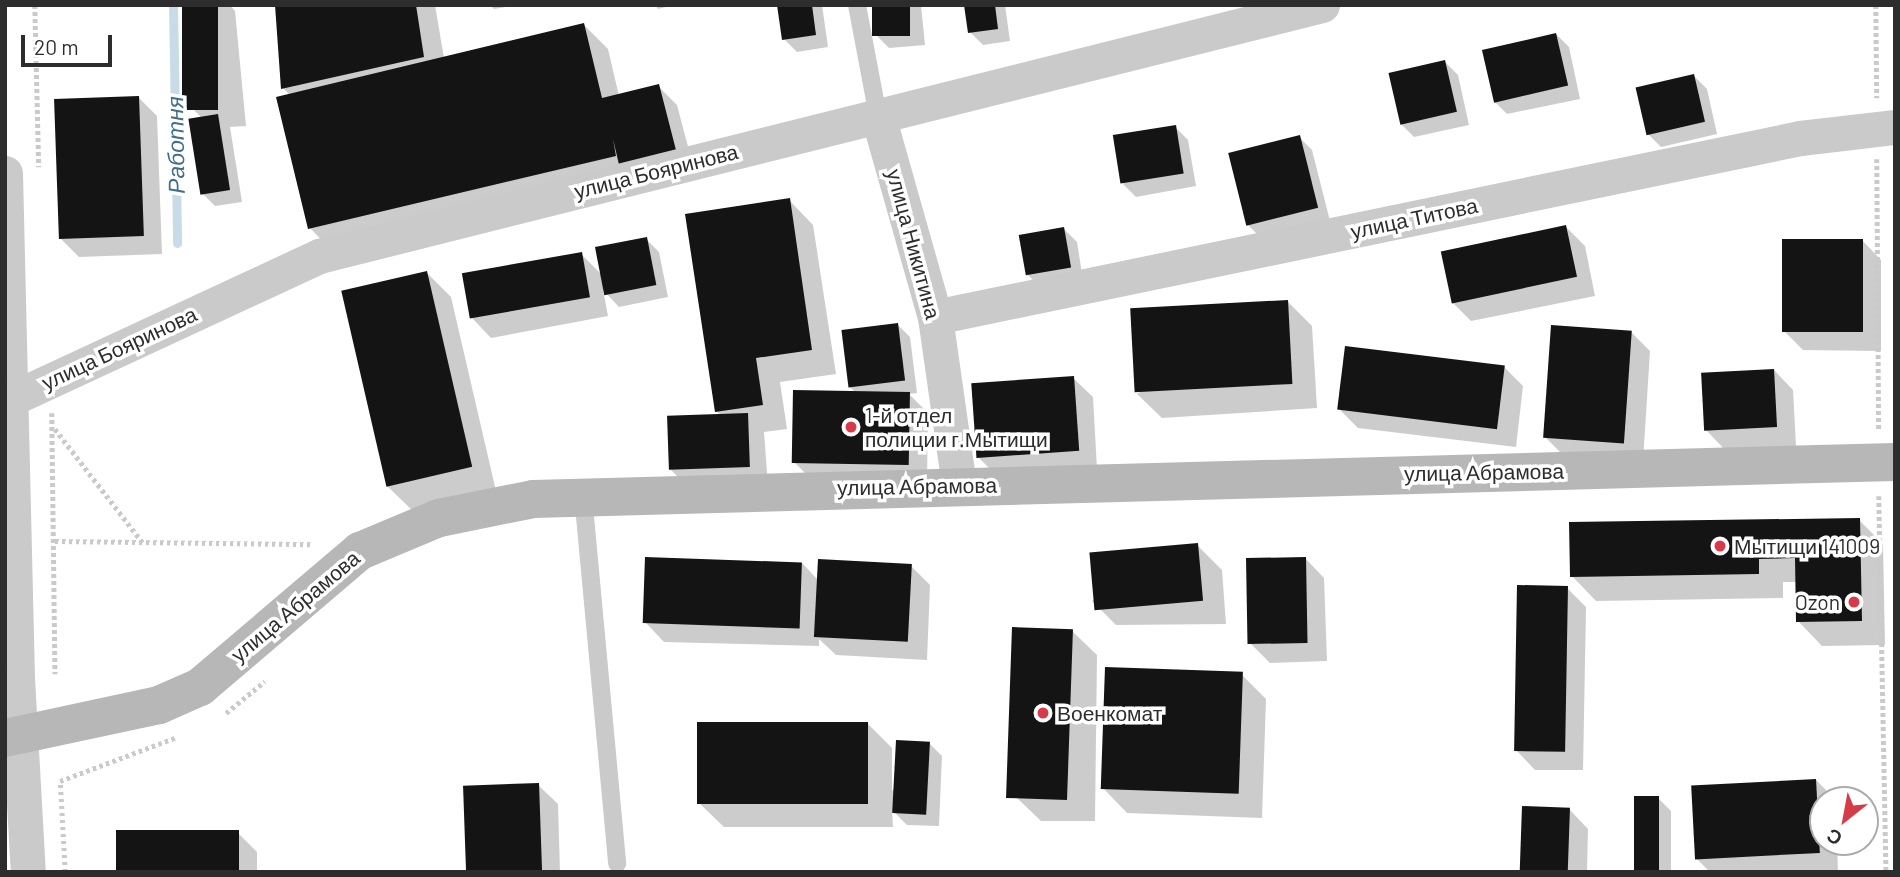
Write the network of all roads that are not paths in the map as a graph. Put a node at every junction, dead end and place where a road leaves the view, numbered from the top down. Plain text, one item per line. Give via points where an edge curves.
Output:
1 (857, 5) edge
2 (1322, 5) edge
3 (878, 116) junction
4 (1886, 128) edge
5 (5, 173) edge
6 (6, 233) edge
7 (935, 317) junction
8 (11, 399) junction
9 (1884, 464) edge
10 (958, 486) junction
11 (9, 495) edge
12 (583, 495) junction
13 (13, 737) edge
14 (617, 863) dead end
15 (28, 872) edge

1 - 3 lane, улица Никитина
2 - 3 street, улица Бояринова
3 - 7 street, улица Никитина
3 - 8 street, улица Бояринова via 319,256
4 - 7 street, улица Титова via 1800,138
5 - 6 street
6 - 8 street
7 - 10 street, улица Никитина
8 - 11 street
9 - 10 street, улица Абрамова
10 - 12 street, улица Абрамова
11 - 13 street
12 - 13 street, улица Абрамова via 493,507 398,532 324,578 200,687 159,705
12 - 14 lane
13 - 15 street

